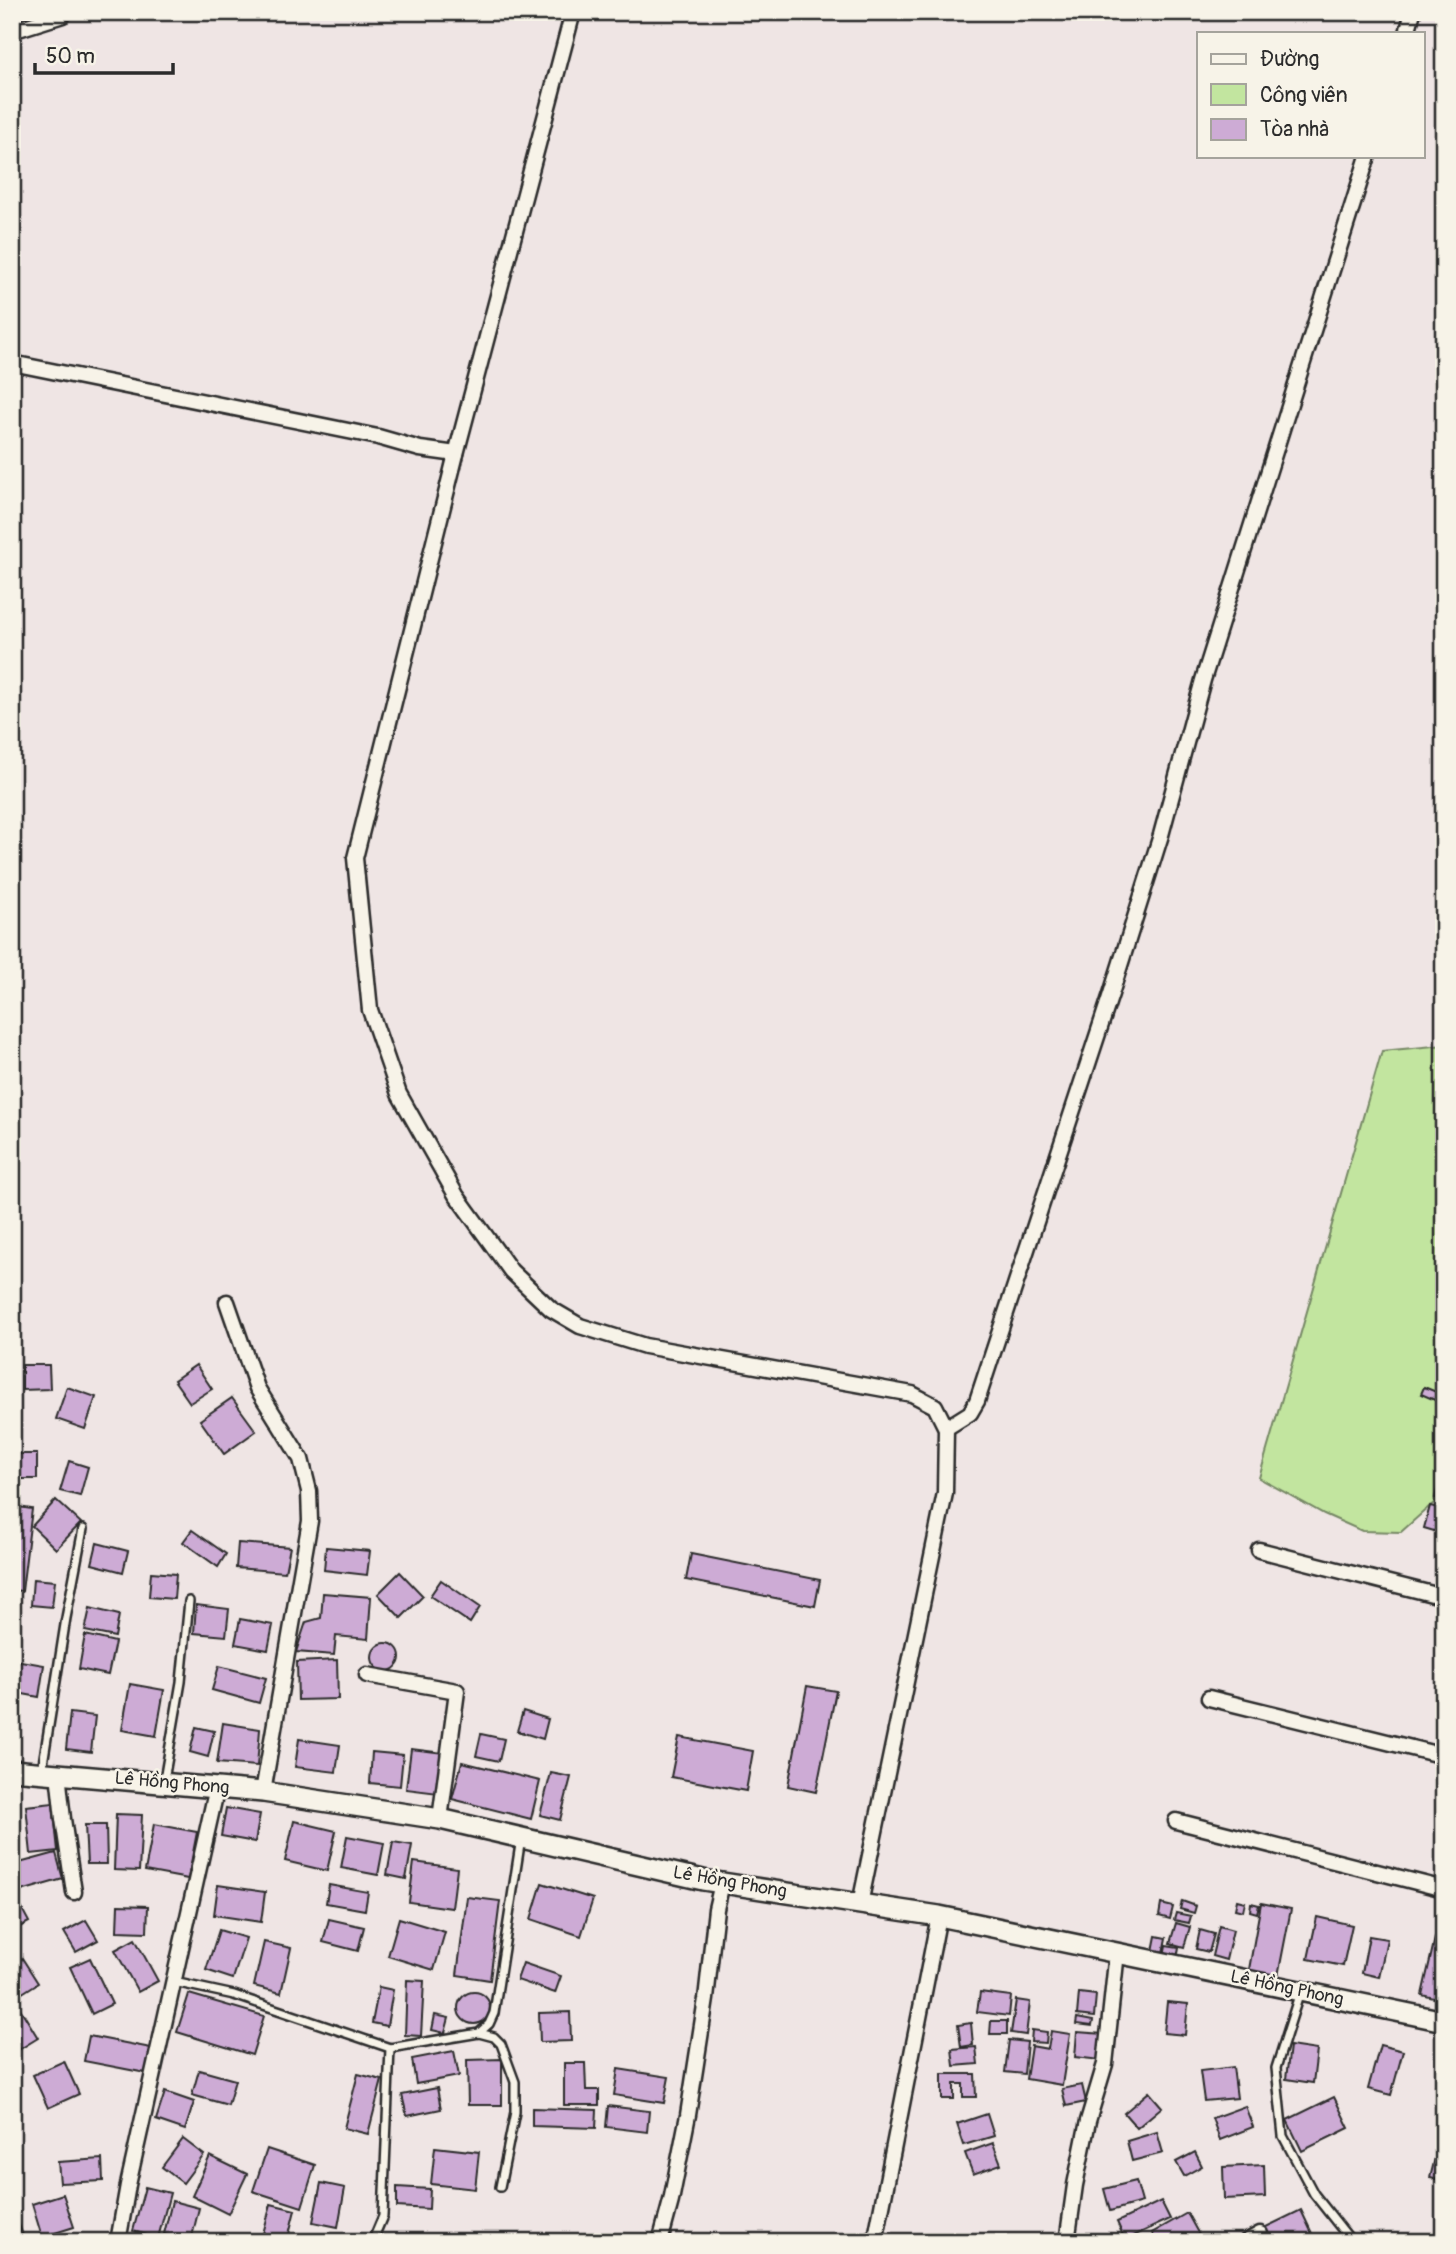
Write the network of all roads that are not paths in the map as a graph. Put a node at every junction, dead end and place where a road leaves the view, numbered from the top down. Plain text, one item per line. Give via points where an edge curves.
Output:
1 (573, 12) edge
2 (1413, 12) edge
3 (63, 15) dead end
4 (12, 31) edge
5 (1407, 32) edge
6 (1367, 158) edge
7 (12, 363) edge
8 (456, 454) junction
9 (227, 1302) dead end
10 (946, 1428) junction
11 (83, 1529) dead end
12 (1259, 1550) dead end
13 (1444, 1597) edge
14 (189, 1601) dead end
15 (367, 1675) dead end
16 (1209, 1698) dead end
17 (1444, 1756) edge
18 (12, 1770) edge
19 (50, 1772) junction
20 (164, 1783) junction
21 (217, 1787) junction
22 (263, 1792) junction
23 (440, 1819) junction
24 (1176, 1821) dead end
25 (521, 1837) junction
26 (722, 1882) junction
27 (1444, 1889) edge
28 (74, 1892) dead end
29 (860, 1904) junction
30 (939, 1916) junction
31 (1117, 1952) junction
32 (174, 1982) junction
33 (1300, 1991) junction
34 (1444, 2021) edge
35 (479, 2033) junction
36 (390, 2048) junction
37 (500, 2187) dead end
38 (12, 2220) edge
39 (1260, 2234) dead end
40 (20, 2242) edge
41 (110, 2242) edge
42 (120, 2242) edge
43 (372, 2242) edge
44 (660, 2242) edge
45 (875, 2242) edge
46 (1067, 2242) edge
47 (1246, 2242) edge
48 (1352, 2242) edge

1 - 8 street
2 - 5 street
3 - 4 street
6 - 10 street via 1207,668 1161,835 977,1401 970,1413
7 - 8 street
8 - 10 street via 355,859 370,1010 398,1094 456,1195 511,1271 570,1321 645,1346 912,1394 935,1406
9 - 22 street via 257,1388 301,1459 309,1490 310,1521
10 - 29 street via 945,1493
11 - 19 lane via 66,1618
12 - 13 street
14 - 20 lane
15 - 23 street via 457,1691
16 - 17 street
18 - 19 street, Lê Hồng Phong
19 - 20 street, Lê Hồng Phong
19 - 28 street via 63,1819
20 - 21 street, Lê Hồng Phong
21 - 22 street, Lê Hồng Phong
21 - 32 street
22 - 23 street, Lê Hồng Phong
23 - 25 street, Lê Hồng Phong
24 - 27 street
25 - 26 street, Lê Hồng Phong
25 - 35 lane via 495,2013
26 - 29 street, Lê Hồng Phong
26 - 44 street via 688,2115
29 - 30 street, Lê Hồng Phong
30 - 31 street, Lê Hồng Phong
30 - 45 street
31 - 33 street, Lê Hồng Phong
31 - 46 street via 1105,2064 1088,2121
32 - 36 lane via 234,1995
32 - 42 street via 128,2185
33 - 34 street, Lê Hồng Phong
33 - 48 lane via 1276,2068 1283,2136 1314,2194
35 - 36 lane
35 - 37 lane via 501,2044 515,2082 515,2112
36 - 43 lane via 383,2216
38 - 40 lane
39 - 47 street
41 - 42 lane

